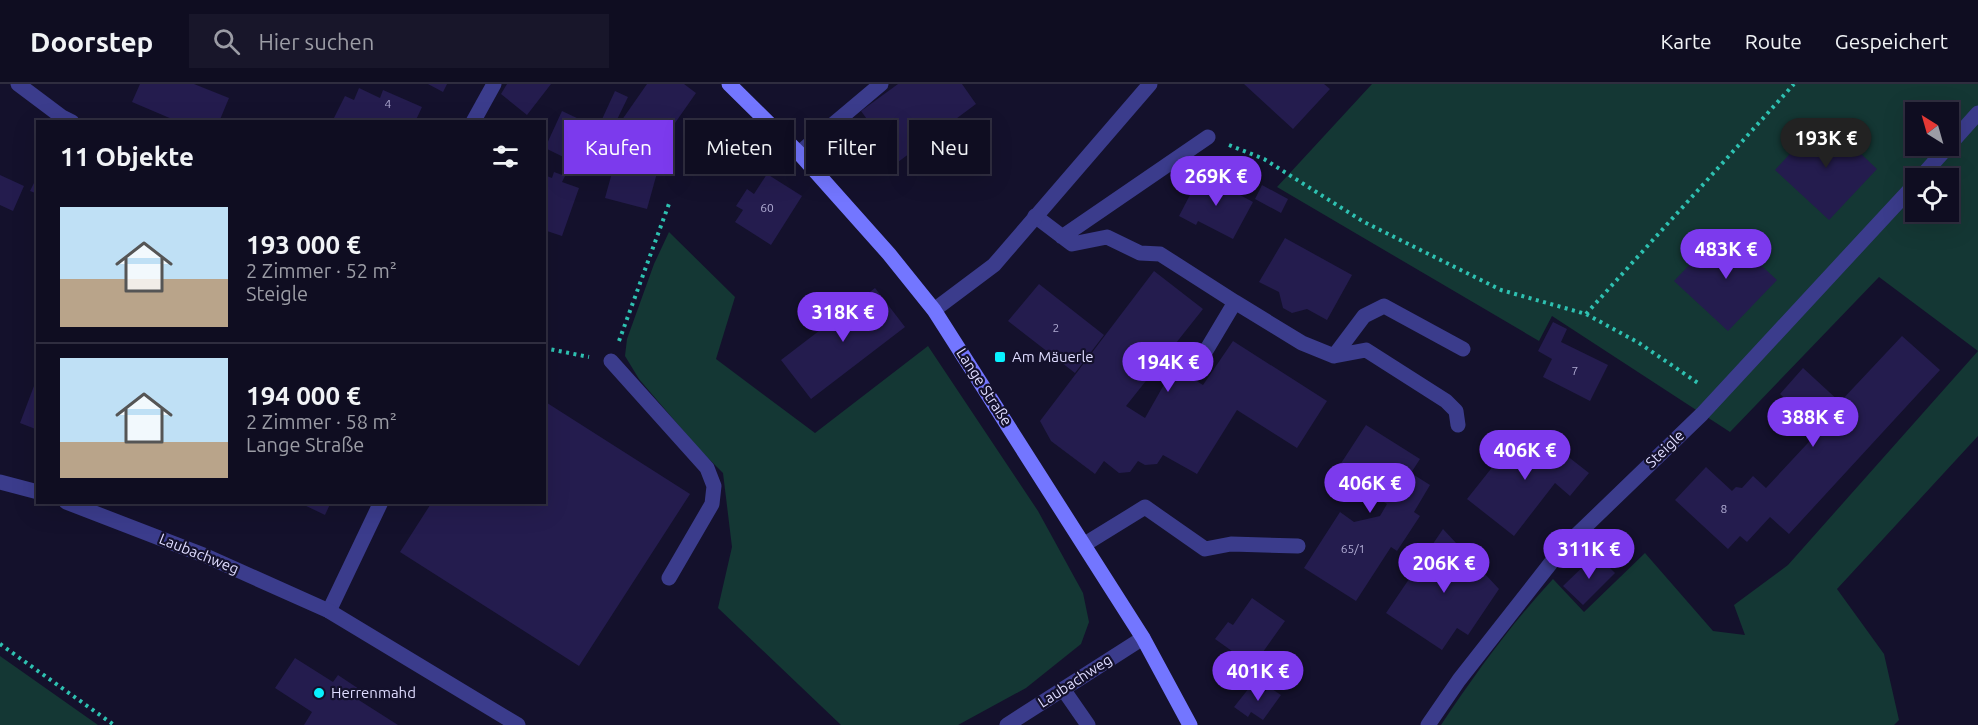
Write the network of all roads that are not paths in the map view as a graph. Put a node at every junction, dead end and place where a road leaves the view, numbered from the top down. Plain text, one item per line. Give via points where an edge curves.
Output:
1 (18, 84) edge
2 (494, 84) edge
3 (729, 84) edge
4 (881, 84) edge
5 (1150, 84) edge
6 (1978, 113) edge
7 (68, 120) edge
8 (474, 120) edge
9 (1209, 137) road end
10 (799, 153) junction
11 (1929, 168) edge
12 (1905, 195) edge
13 (1035, 216) junction
14 (1062, 237) junction
15 (1235, 302) junction
16 (934, 310) junction
17 (1463, 349) dead end
18 (1334, 356) junction
19 (1201, 360) dead end
20 (611, 361) road end
21 (1458, 425) dead end
22 (0, 482) edge
23 (36, 491) edge
24 (71, 504) edge
25 (380, 504) edge
26 (1084, 544) junction
27 (1298, 546) dead end
28 (669, 578) dead end
29 (329, 611) junction
30 (1143, 638) junction
31 (1063, 689) junction
32 (518, 725) edge
33 (1007, 725) edge
34 (1088, 725) edge
35 (1190, 725) edge
36 (1428, 725) edge

1 - 7 street
2 - 8 street
3 - 10 street, Lange Straße
4 - 10 street
5 - 13 street
6 - 11 street
9 - 14 street
10 - 16 street, Lange Straße
12 - 36 street, Steigle via 1716,398 1561,550
13 - 14 street
13 - 16 street via 994,266
14 - 15 street via 1072,244 1107,237 1140,253 1160,254
15 - 18 street via 1302,343
15 - 19 street
16 - 26 street, Lange Straße
17 - 18 street via 1384,306 1364,316
18 - 21 street via 1366,350 1446,401 1456,411
20 - 28 street via 707,468 714,486 712,504
22 - 23 street
24 - 29 street, Laubachweg via 207,556
25 - 29 street
26 - 27 street via 1145,507 1205,549 1231,544
26 - 30 street, Lange Straße
29 - 32 street, Laubachweg
30 - 31 street, Laubachweg
30 - 35 street, Lange Straße
31 - 33 street, Laubachweg
31 - 34 street

